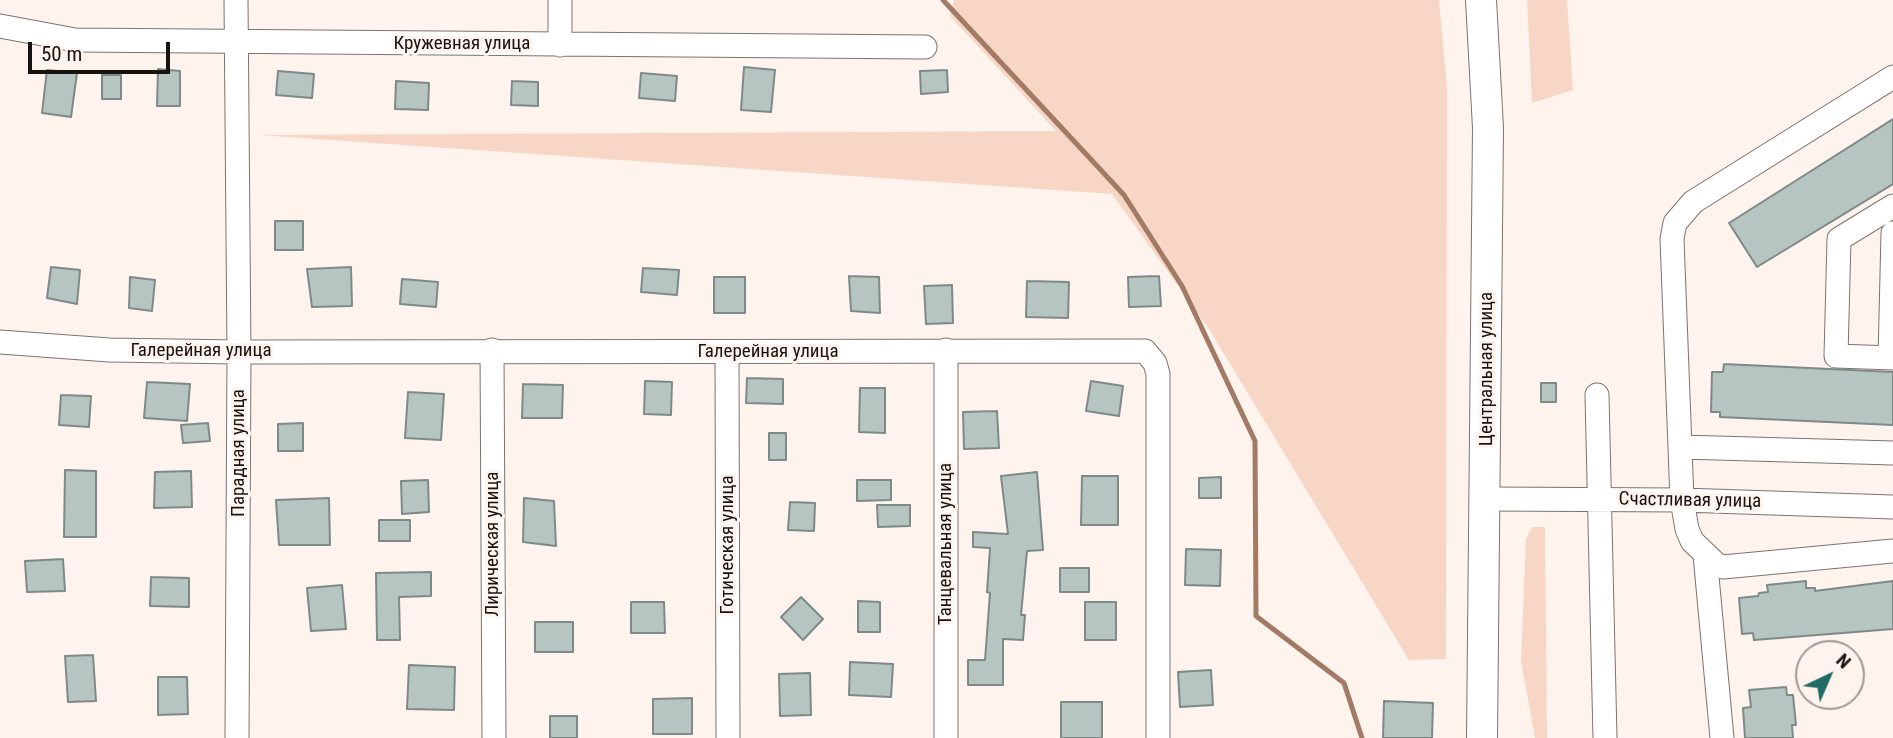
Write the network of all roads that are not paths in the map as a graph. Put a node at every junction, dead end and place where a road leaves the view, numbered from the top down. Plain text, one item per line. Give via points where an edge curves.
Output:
1 (236, 0) edge
2 (560, 0) edge
3 (1481, 0) edge
4 (0, 26) edge
5 (235, 42) junction
6 (560, 45) junction
7 (925, 47) dead end
8 (1893, 77) edge
9 (1893, 206) edge
10 (1893, 233) edge
11 (0, 342) edge
12 (492, 350) junction
13 (946, 350) junction
14 (239, 352) junction
15 (727, 353) junction
16 (1892, 358) edge
17 (1597, 395) dead end
18 (1681, 447) junction
19 (1893, 453) edge
20 (1599, 498) junction
21 (1486, 499) junction
22 (1682, 500) junction
23 (1893, 507) edge
24 (1893, 551) edge
25 (1705, 555) junction
26 (237, 738) edge
27 (494, 738) edge
28 (729, 738) edge
29 (946, 738) edge
30 (1158, 738) edge
31 (1482, 738) edge
32 (1605, 738) edge
33 (1722, 738) edge

1 - 5 street, Парадная улица
2 - 6 street
3 - 21 main road, Центральная улица via 1488,128
4 - 5 street, Кружевная улица via 75,40
5 - 6 street, Кружевная улица
5 - 14 street, Парадная улица
6 - 7 street, Кружевная улица
8 - 18 street via 1693,202 1675,223
9 - 16 street via 1839,239 1836,356
10 - 16 street
11 - 14 street, Галерейная улица via 109,351
12 - 14 street, Галерейная улица
12 - 15 street, Галерейная улица
12 - 27 street, Лирическая улица
13 - 15 street, Галерейная улица
13 - 29 street, Танцевальная улица
13 - 30 street, Галерейная улица via 1138,349 1155,362
14 - 26 street, Парадная улица
15 - 28 street, Готическая улица
17 - 20 street
18 - 19 street
18 - 22 street
20 - 21 street, Счастливая улица
20 - 22 street, Счастливая улица
20 - 32 street
21 - 31 main road, Центральная улица
22 - 23 street, Счастливая улица
22 - 25 street via 1687,529
24 - 25 street via 1723,567
25 - 33 street

